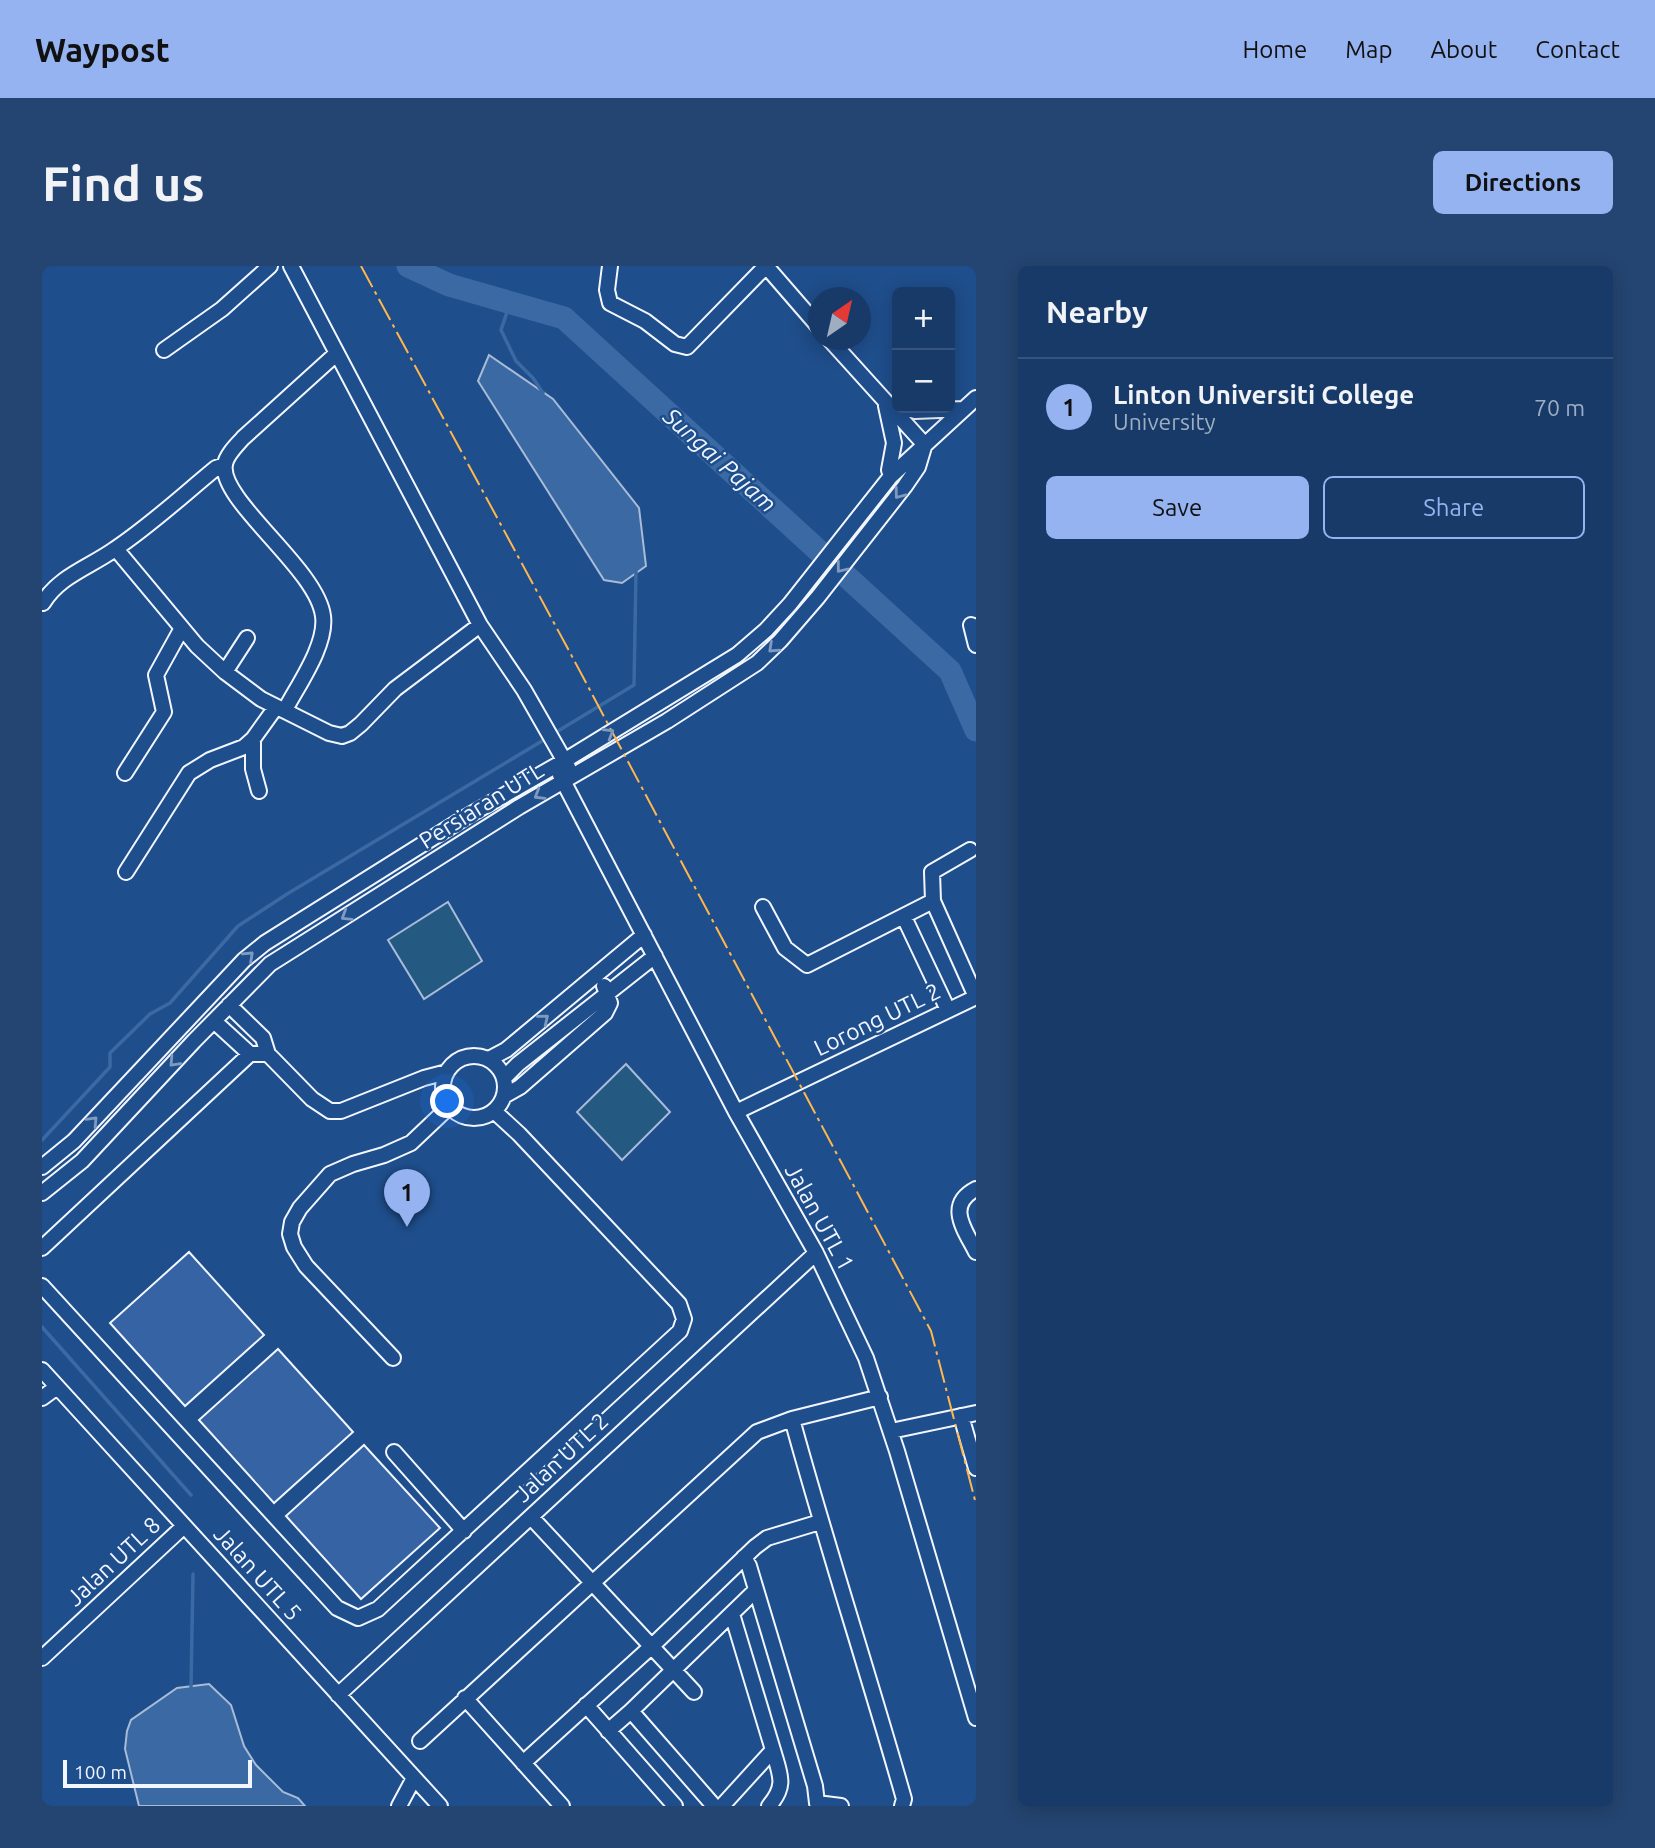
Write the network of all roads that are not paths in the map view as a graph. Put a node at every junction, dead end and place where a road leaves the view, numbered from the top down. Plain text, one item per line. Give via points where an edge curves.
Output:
1 (270, 266) edge
2 (291, 266) edge
3 (610, 266) edge
4 (766, 266) edge
5 (808, 314) edge
6 (164, 350) dead end
7 (840, 350) edge
8 (337, 354) junction
9 (976, 398) edge
10 (891, 404) edge
11 (955, 409) edge
12 (963, 409) junction
13 (925, 445) junction
14 (225, 465) junction
15 (891, 476) junction
16 (116, 549) junction
17 (43, 603) edge
18 (480, 625) junction
19 (976, 627) edge
20 (182, 628) junction
21 (247, 638) dead end
22 (976, 645) edge
23 (225, 672) junction
24 (280, 708) junction
25 (253, 739) junction
26 (558, 758) junction
27 (125, 773) dead end
28 (568, 778) junction
29 (259, 791) dead end
30 (970, 850) dead end
31 (126, 872) dead end
32 (933, 901) junction
33 (763, 907) dead end
34 (904, 917) junction
35 (643, 935) junction
36 (654, 956) junction
37 (597, 975) junction
38 (607, 992) junction
39 (229, 1005) junction
40 (948, 1010) junction
41 (214, 1021) junction
42 (250, 1054) junction
43 (268, 1054) junction
44 (489, 1059) junction
45 (447, 1072) junction
46 (504, 1078) junction
47 (504, 1096) junction
48 (450, 1107) junction
49 (494, 1111) junction
50 (736, 1112) junction
51 (42, 1167) edge
52 (976, 1189) edge
53 (42, 1193) edge
54 (42, 1248) edge
55 (976, 1252) edge
56 (816, 1253) junction
57 (42, 1286) edge
58 (393, 1358) dead end
59 (42, 1370) edge
60 (57, 1387) junction
61 (880, 1397) junction
62 (42, 1398) edge
63 (976, 1413) edge
64 (961, 1416) junction
65 (792, 1419) junction
66 (891, 1431) junction
67 (394, 1452) dead end
68 (976, 1468) edge
69 (531, 1517) junction
70 (820, 1522) junction
71 (184, 1526) junction
72 (464, 1531) junction
73 (744, 1557) junction
74 (593, 1583) junction
75 (756, 1590) junction
76 (732, 1614) junction
77 (652, 1646) junction
78 (42, 1658) edge
79 (675, 1671) junction
80 (694, 1692) dead end
81 (338, 1695) junction
82 (465, 1698) junction
83 (586, 1705) junction
84 (631, 1711) junction
85 (976, 1718) edge
86 (608, 1731) junction
87 (420, 1741) dead end
88 (773, 1750) junction
89 (523, 1763) junction
90 (414, 1778) junction
91 (816, 1805) edge
92 (399, 1806) edge
93 (440, 1806) edge
94 (562, 1806) edge
95 (675, 1806) edge
96 (714, 1806) edge
97 (722, 1806) edge
98 (769, 1806) edge
99 (841, 1806) edge
100 (902, 1806) edge

1 - 6 street via 222,309
2 - 8 street, Jalan UTL 1
3 - 4 street via 610,303 687,347
4 - 5 street
7 - 10 street
8 - 14 street via 243,438
8 - 18 street, Jalan UTL 1
9 - 12 street, Persiaran UTL
10 - 13 street
10 - 15 street
11 - 12 street
12 - 13 street, Persiaran UTL
13 - 15 street, Persiaran UTL
13 -> 28 street, Persiaran UTL via 905,486 818,597 757,663
14 - 16 street
14 - 24 street via 238,499 298,567 323,616 322,639
26 -> 15 street, Persiaran UTL via 737,655 806,586
16 - 17 street via 61,582
16 - 20 street
18 - 24 street via 395,689 350,733 329,733
18 - 26 street, Jalan UTL 1 via 544,724
19 - 22 street via 971,625
20 - 23 street
20 - 27 street via 156,675 163,712
21 - 23 street
23 - 24 street
24 - 25 street
25 - 29 street
25 - 31 street via 189,774
26 - 28 street, Jalan UTL 1
51 -> 26 street, Persiaran UTL via 74,1141 254,951
28 - 35 street, Jalan UTL 1
28 -> 39 street, Persiaran UTL via 281,956
30 - 32 street via 932,872
32 - 34 street
32 - 40 street, Lorong UTL 2 via 976,997
33 - 34 street via 785,948 807,965
34 - 40 street
35 - 36 street, Jalan UTL 1
35 - 37 street
36 - 38 street
36 - 50 street, Jalan UTL 1
37 - 38 street
44 -> 37 street
38 - 46 street
38 - 47 street via 610,1003 605,1013
39 - 41 street, Persiaran UTL
39 - 43 street via 263,1038
40 - 50 street, Lorong UTL 2
41 - 42 street
41 -> 53 street, Persiaran UTL via 82,1161
42 - 43 street
42 - 54 street
43 - 45 street via 330,1111
44 - 45 street via 470,1056
44 - 46 street
45 - 48 street via 443,1090
46 - 47 street
47 - 49 street
48 - 49 street via 467,1117
48 - 58 street via 411,1143 330,1174 292,1222 294,1247 306,1266
49 - 72 street via 679,1304 684,1319 680,1331
50 - 56 street, Jalan UTL 1
52 - 55 street via 959,1205 959,1218
56 - 61 street, Jalan UTL 1
56 - 69 street, Jalan UTL 2
57 - 72 street via 337,1608 358,1618 378,1609
59 - 60 street, Jalan UTL 5
60 - 62 street
60 - 71 street, Jalan UTL 5
61 - 65 street
61 - 66 street, Jalan UTL 1
63 - 64 street
64 - 66 street
64 - 68 street
65 - 70 street
65 - 74 street via 769,1426 746,1442
66 - 85 street, Jalan UTL 1
67 - 72 street
69 - 74 street
69 - 81 street, Jalan UTL 2
70 - 73 street via 766,1538
70 - 100 street via 890,1749
71 - 78 street, Jalan UTL 8
71 - 81 street, Jalan UTL 5
73 - 75 street
73 - 77 street
74 - 77 street
74 - 82 street
75 - 76 street
75 - 91 street via 816,1786
76 - 79 street
76 - 88 street
77 - 79 street
77 - 83 street
79 - 80 street
79 - 84 street
81 - 90 street, Jalan UTL 5
82 - 87 street
82 - 89 street
83 - 86 street
83 - 89 street
84 - 86 street
84 - 96 street
86 - 95 street
88 - 97 street
88 - 98 street via 781,1790
89 - 94 street
90 - 92 street
90 - 93 street, Jalan UTL 5
91 - 99 street

